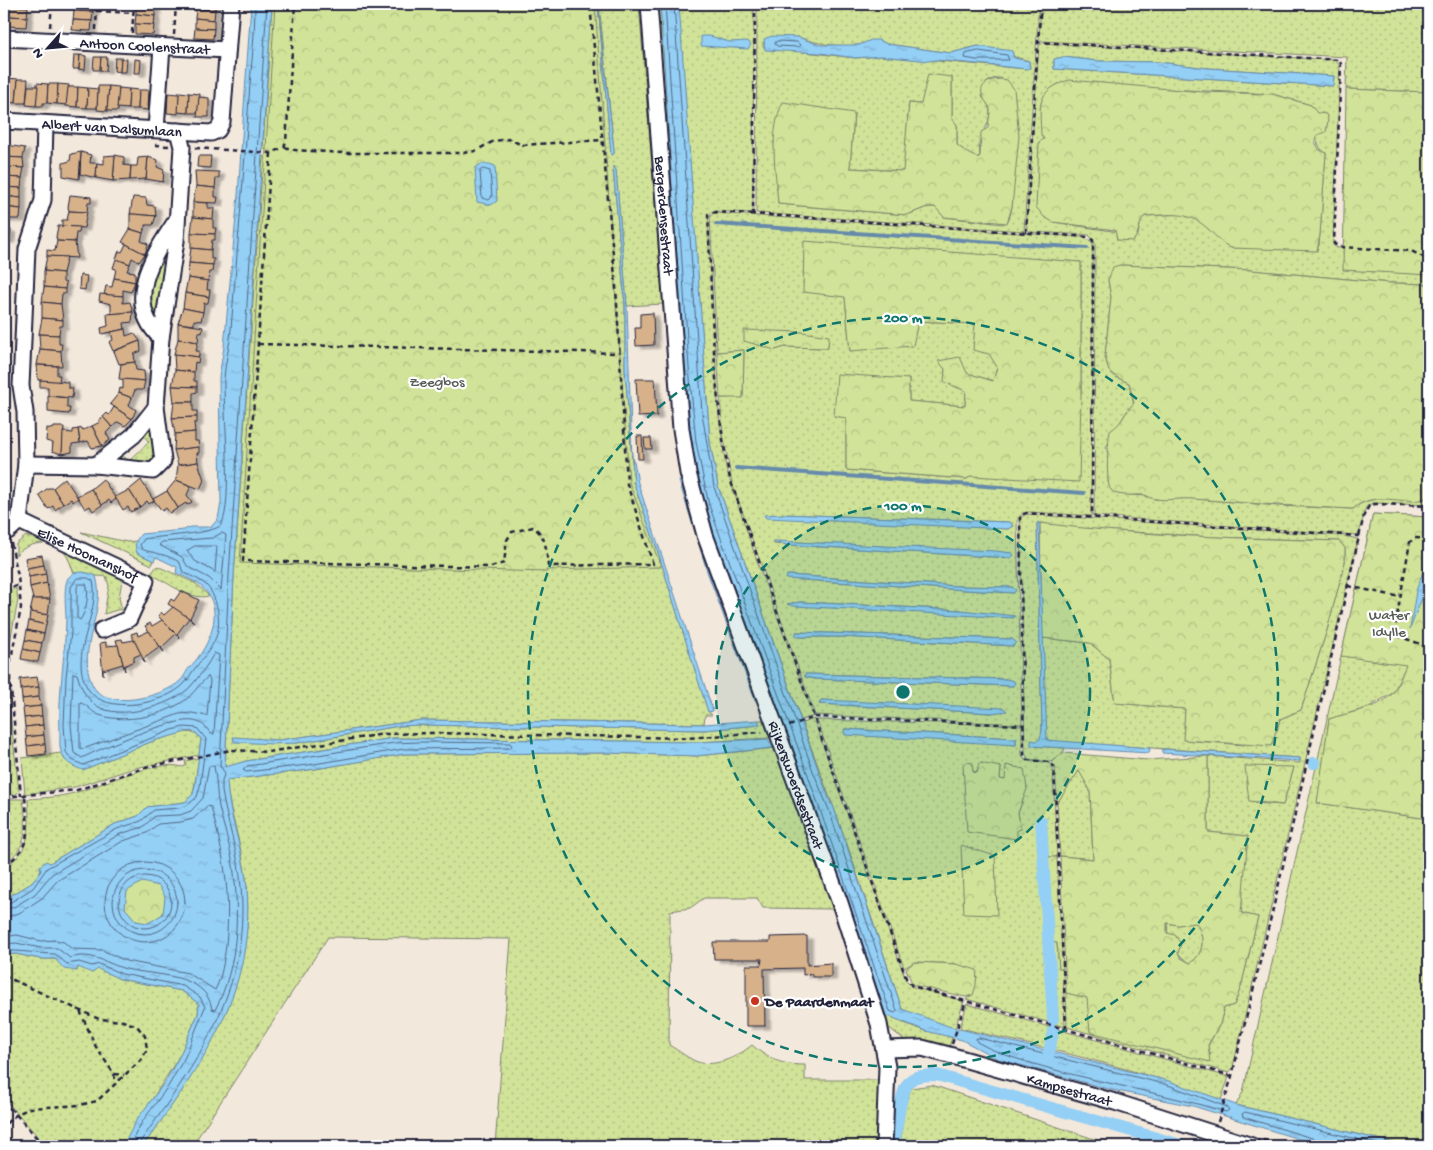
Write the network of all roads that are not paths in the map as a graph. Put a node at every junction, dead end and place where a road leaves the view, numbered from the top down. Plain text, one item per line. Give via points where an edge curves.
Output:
1 (230, 4) edge
2 (649, 4) edge
3 (4, 38) edge
4 (168, 47) junction
5 (227, 50) junction
6 (4, 122) edge
7 (45, 125) junction
8 (156, 130) junction
9 (178, 132) junction
10 (176, 221) junction
11 (161, 338) junction
12 (156, 407) junction
13 (681, 429) joint
14 (26, 464) junction
15 (96, 465) junction
16 (10, 528) edge
17 (102, 630) dead end
18 (884, 1049) junction
19 (884, 1146) edge
20 (1252, 1146) edge

1 - 5 street
2 - 13 street, Bergerdensestraat
3 - 4 street, Antoon Coolenstraat
4 - 5 street, Antoon Coolenstraat
4 - 8 street
5 - 9 street, Albert van Dalsumlaan via 222,122 218,130 211,133
6 - 7 street, Albert van Dalsumlaan
7 - 8 street, Albert van Dalsumlaan
7 - 14 street via 43,200 27,249 20,386 25,412
8 - 9 street, Albert van Dalsumlaan
9 - 10 street via 182,147
10 - 11 street via 176,241
10 - 11 street via 151,262 142,292 142,307 149,327
11 - 12 street
12 - 15 street via 134,435
12 - 15 street via 163,461 153,471
13 - 18 street, Rijkerswoerdsestraat via 688,472 705,535 780,729 880,1024
14 - 15 street
14 - 16 street
16 - 17 street, Elise Hoomanshof via 146,581 129,619
18 - 19 street, Rijkerswoerdsestraat via 888,1067
18 - 20 street, Kampsestraat via 922,1048 949,1055 1115,1102

